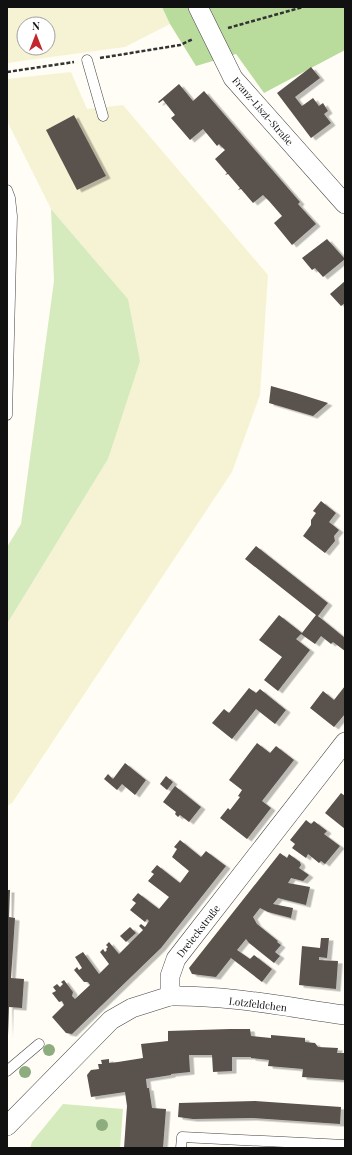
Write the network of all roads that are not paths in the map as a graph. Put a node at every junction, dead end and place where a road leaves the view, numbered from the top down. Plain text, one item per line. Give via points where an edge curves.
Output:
1 (198, 7) edge
2 (87, 60) road end
3 (103, 116) dead end
4 (7, 190) edge
5 (345, 204) edge
6 (7, 415) edge
7 (345, 742) edge
8 (170, 996) junction
9 (345, 1015) edge
10 (39, 1044) dead end
11 (7, 1071) edge
12 (7, 1126) edge
13 (345, 1145) edge
14 (315, 1146) edge
15 (181, 1148) edge

1 - 5 street, Franz-Liszt-Straße via 232,78
2 - 3 lane
4 - 6 lane via 12,216
7 - 8 street, Dreieckstraße via 176,959 170,976
8 - 9 street, Lotzfeldchen via 251,1002
8 - 12 street via 132,1008 111,1020
10 - 11 lane
13 - 14 lane
14 - 15 lane via 182,1137

